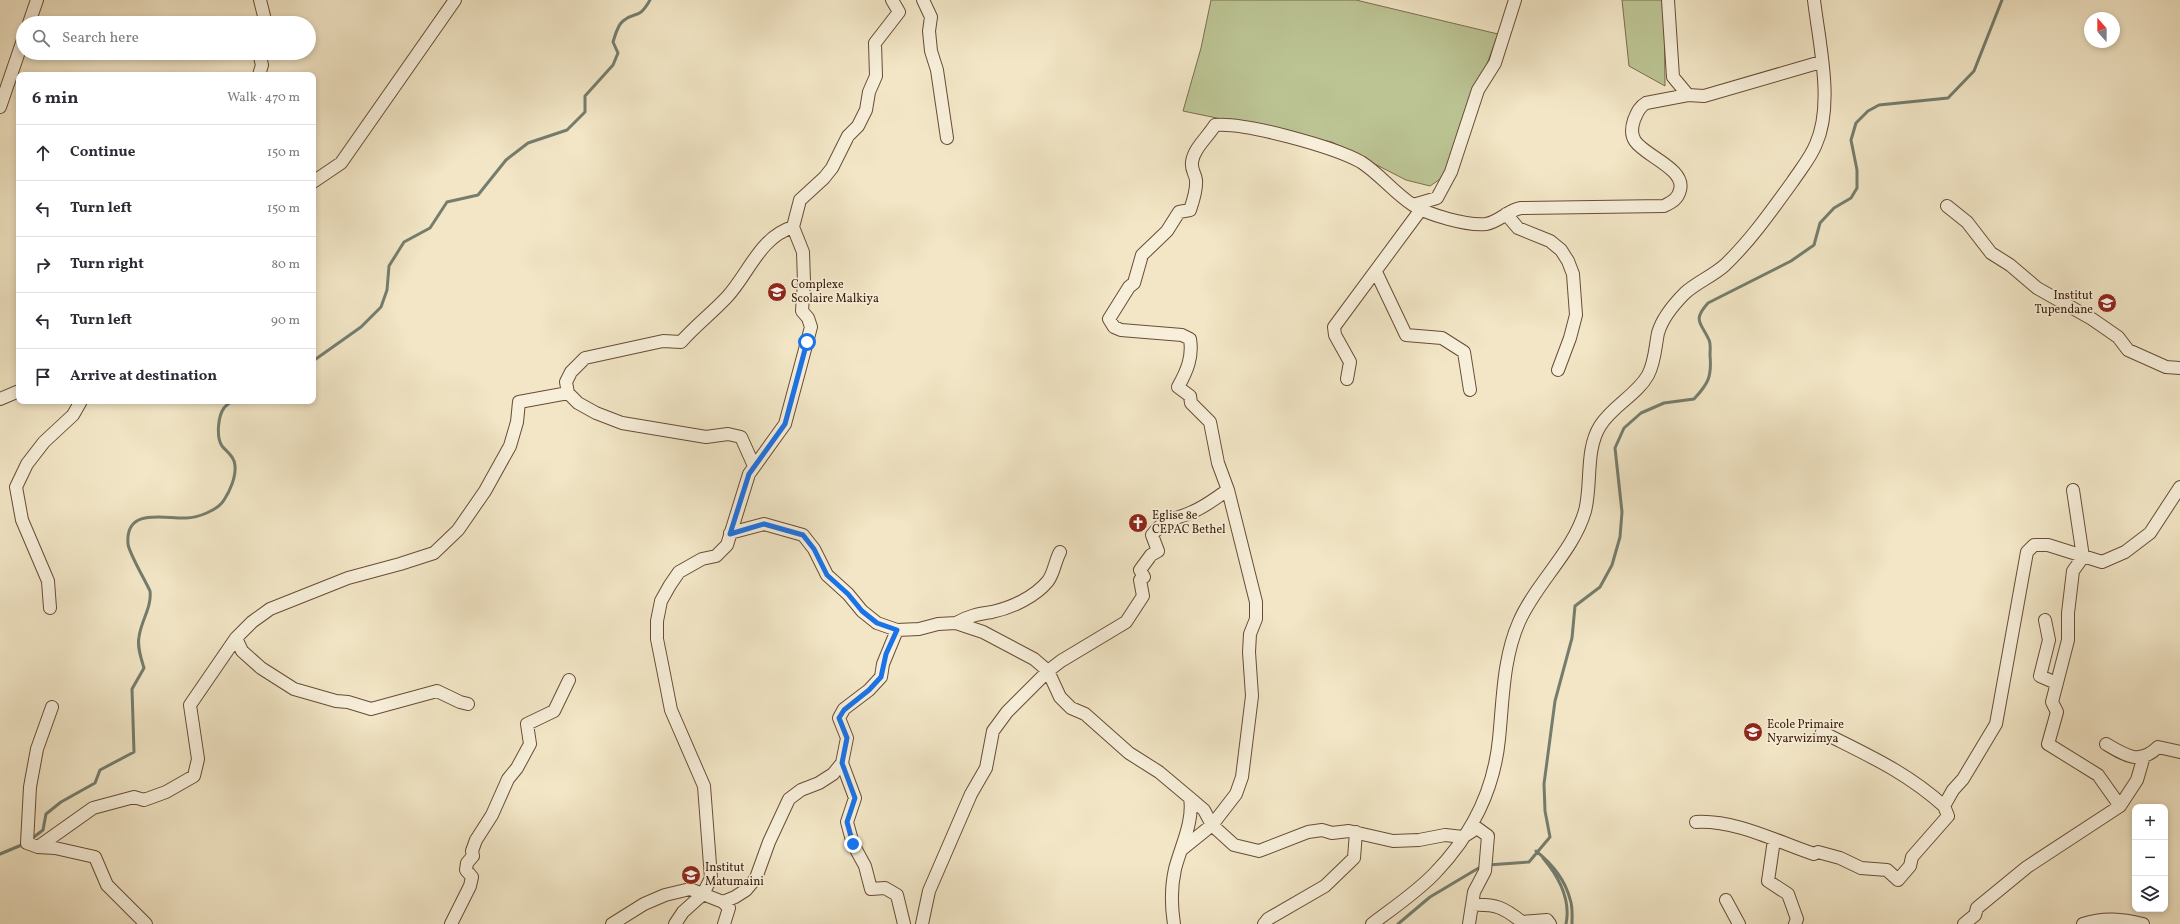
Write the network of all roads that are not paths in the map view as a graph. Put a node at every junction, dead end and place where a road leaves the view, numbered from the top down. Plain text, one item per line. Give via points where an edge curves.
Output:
1 (36, 0) edge
2 (260, 0) edge
3 (455, 0) edge
4 (892, 0) edge
5 (923, 0) edge
6 (1515, 0) edge
7 (1668, 0) edge
8 (1814, 0) edge
9 (31, 16) edge
10 (264, 16) edge
11 (16, 60) edge
12 (261, 60) edge
13 (1821, 62) junction
14 (260, 72) edge
15 (1688, 95) junction
16 (0, 107) edge
17 (946, 138) dead end
18 (316, 180) edge
19 (1947, 206) dead end
20 (1417, 207) junction
21 (1506, 214) junction
22 (793, 227) junction
23 (1376, 272) junction
24 (2180, 368) edge
25 (1558, 370) dead end
26 (1347, 379) dead end
27 (1470, 390) dead end
28 (16, 392) edge
29 (568, 393) junction
30 (0, 399) edge
31 (79, 404) edge
32 (754, 466) junction
33 (2180, 487) edge
34 (1228, 490) junction
35 (2073, 490) dead end
36 (730, 534) junction
37 (1060, 552) dead end
38 (2083, 557) junction
39 (50, 608) dead end
40 (2046, 620) dead end
41 (956, 623) junction
42 (897, 630) junction
43 (236, 638) junction
44 (1048, 671) junction
45 (569, 680) dead end
46 (2056, 683) junction
47 (468, 704) dead end
48 (52, 707) dead end
49 (1822, 732) dead end
50 (2106, 744) dead end
51 (2180, 752) edge
52 (2144, 756) junction
53 (842, 763) junction
54 (1190, 798) junction
55 (1944, 806) junction
56 (2120, 806) junction
57 (1696, 822) dead end
58 (1212, 824) junction
59 (1356, 832) junction
60 (1463, 837) junction
61 (1774, 840) junction
62 (38, 847) junction
63 (1181, 850) junction
64 (703, 894) junction
65 (1726, 900) dead end
66 (723, 902) junction
67 (1472, 905) junction
68 (146, 924) edge
69 (451, 924) edge
70 (612, 924) edge
71 (675, 924) edge
72 (724, 924) edge
73 (904, 924) edge
74 (922, 924) edge
75 (1174, 924) edge
76 (1264, 924) edge
77 (1372, 924) edge
78 (1468, 924) edge
79 (1550, 924) edge
80 (1739, 924) edge
81 (1795, 924) edge
82 (1964, 924) edge
83 (2083, 924) edge
84 (2143, 924) edge

1 - 9 street
2 - 10 street
3 - 18 street via 341,163
4 - 22 street via 899,12 876,43 876,76 869,92 866,110 858,126 848,136 832,168 800,200
5 - 17 street via 931,17 931,51 937,70
6 - 20 street via 1495,63 1478,90 1451,172 1437,198
7 - 15 street via 1673,77
8 - 13 street
11 - 16 street
12 - 14 street
13 - 15 street via 1704,96
13 - 60 street via 1825,78 1825,98 1815,147 1769,215 1750,237 1724,265 1686,292 1676,304 1659,331 1654,362 1647,378 1612,410 1599,427 1591,450 1585,510 1577,531 1531,600 1519,622 1510,649 1498,750 1492,776 1476,820
15 - 21 street via 1640,106 1633,123 1634,139 1639,146 1679,178 1679,195 1673,202 1664,206 1644,207 1521,208
19 - 24 street via 1967,222 1991,253 2037,288 2092,319 2118,337 2128,350 2158,364
20 - 21 street via 1459,221 1486,224
20 - 23 street
20 - 34 street via 1362,163 1339,153 1267,132 1226,124 1215,126 1196,150 1192,162 1196,187 1190,210 1180,212 1167,232 1142,255 1134,283 1109,319 1114,327 1121,330 1190,339 1192,349 1188,367 1178,387 1190,396 1191,403 1210,422 1218,463
21 - 25 street via 1518,228 1550,241 1568,261 1573,274 1576,315
22 - 29 street via 786,229 759,250 737,287 681,342 663,341 585,358 571,372 566,382
22 - 32 street via 803,252 802,310 811,327 785,424
23 - 26 street via 1334,327 1335,335 1350,362
23 - 27 street via 1406,335 1442,338 1464,352
28 - 30 street
29 - 32 street via 578,403 596,413 622,423 706,437 728,434 741,437
29 - 43 street via 519,402 517,422 510,446 485,491 458,530 434,553 348,578 270,609
31 - 39 street via 73,415 44,442 27,464 16,488 22,520 48,580
32 - 36 street
33 - 38 street via 2150,533 2125,552 2102,562
34 - 44 street via 1192,512 1176,516 1161,524 1152,535 1158,551 1140,570 1144,577 1140,580 1143,596 1126,622
34 - 58 street via 1256,602 1256,619 1250,634 1248,652 1252,696 1242,777 1236,794
35 - 38 street
36 - 42 street via 764,524 803,535 814,549 827,575 862,611 877,623
36 - 64 street via 722,552 702,559 679,572 661,601 657,621 657,639 671,710 704,786 711,878
37 - 41 street via 1049,580 1024,600 992,612 969,616
38 - 46 street via 2074,571 2068,613 2068,640
38 - 55 street via 2048,545 2034,545 2027,552 1996,724
40 - 46 street via 2049,640 2040,676
41 - 42 street
41 - 44 street via 983,632 1016,648
42 - 53 street via 885,657 881,677 844,710 839,718 847,738
43 - 47 street via 242,651 294,689 371,709 437,691
43 - 62 street via 190,705 198,759 194,776 144,800 134,797 93,808
44 - 54 street via 1060,697 1071,708 1085,714 1129,753 1159,772
44 - 74 street via 992,730 986,768 971,794 929,891
45 - 69 street via 554,711 527,724 530,744 508,779 492,815 476,840 473,856 467,863 466,870 472,877 470,886
46 - 56 street via 2052,702 2057,712 2048,744 2098,775
48 - 62 street via 37,749 30,787 27,843
49 - 55 street via 1906,775
50 - 52 street via 2122,754 2136,758
51 - 52 street via 2158,747 2151,754
52 - 56 street via 2137,780
53 - 66 street via 833,774 819,784 801,790 789,799 756,878 746,890
53 - 73 street via 855,798 847,822 853,844 865,866 871,889 885,888 897,895
54 - 58 street via 1204,810
54 - 63 street via 1192,811
55 - 61 street via 1948,816 1912,858 1910,866 1898,880 1887,870 1861,868 1840,858 1818,852 1814,854
56 - 82 street via 2027,867 1978,908 1975,916
57 - 61 street via 1716,821
58 - 59 street via 1234,844 1259,851 1308,832
58 - 63 street
59 - 60 street via 1393,840 1420,840 1445,835
59 - 76 street via 1354,858 1325,886 1268,919
60 - 67 street via 1477,828 1488,836 1485,866 1474,892
60 - 77 street via 1434,874
61 - 81 street via 1768,881 1788,894 1797,919
62 - 68 street via 95,857 107,885
63 - 75 street via 1171,892
64 - 66 street
64 - 70 street via 690,889 665,895 644,904
64 - 71 street via 683,912
65 - 80 street
66 - 72 street via 730,908
67 - 78 street
67 - 79 street via 1496,905 1522,922 1547,920
83 - 84 street via 2104,919 2123,919

